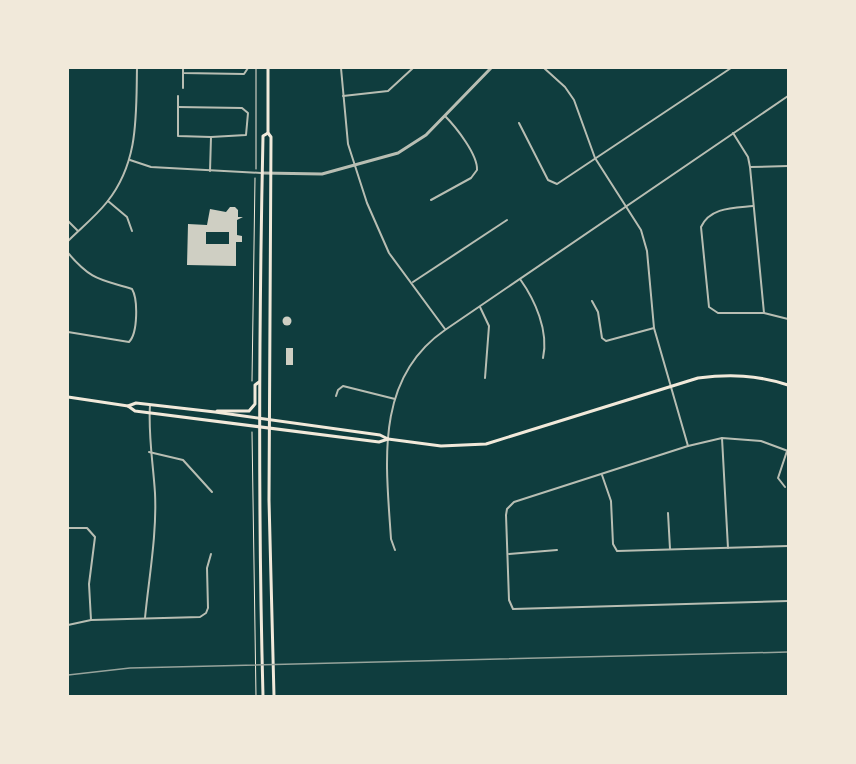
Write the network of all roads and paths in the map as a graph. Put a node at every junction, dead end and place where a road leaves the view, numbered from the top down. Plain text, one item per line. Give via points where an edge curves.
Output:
1 (137, 68) edge
2 (183, 68) edge
3 (248, 68) edge
4 (256, 68) edge
5 (268, 68) edge
6 (340, 68) edge
7 (413, 68) edge
8 (491, 68) edge
9 (544, 68) edge
10 (731, 68) edge
11 (183, 74) junction
12 (183, 88) dead end
13 (178, 96) dead end
14 (343, 96) junction
15 (789, 96) edge
16 (178, 107) junction
17 (445, 116) junction
18 (519, 123) dead end
19 (268, 133) junction
20 (733, 133) junction
21 (212, 137) junction
22 (595, 158) junction
23 (130, 160) junction
24 (354, 166) junction
25 (789, 166) edge
26 (256, 167) dead end
27 (750, 167) junction
28 (210, 171) junction
29 (262, 173) junction
30 (270, 174) junction
31 (255, 179) dead end
32 (431, 200) dead end
33 (108, 201) junction
34 (628, 206) junction
35 (753, 206) junction
36 (507, 220) dead end
37 (68, 221) edge
38 (78, 231) junction
39 (132, 231) dead end
40 (68, 241) edge
41 (68, 254) edge
42 (520, 279) junction
43 (413, 282) junction
44 (592, 301) dead end
45 (480, 307) junction
46 (764, 313) junction
47 (789, 319) edge
48 (654, 328) junction
49 (446, 330) junction
50 (68, 332) edge
51 (543, 358) dead end
52 (484, 378) dead end
53 (259, 382) junction
54 (789, 385) edge
55 (670, 386) junction
56 (252, 389) dead end
57 (336, 396) dead end
58 (68, 397) edge
59 (395, 399) junction
60 (150, 405) junction
61 (128, 406) junction
62 (150, 412) junction
63 (215, 412) junction
64 (259, 418) junction
65 (268, 419) junction
66 (258, 427) junction
67 (268, 428) junction
68 (252, 431) dead end
69 (722, 438) junction
70 (388, 439) junction
71 (688, 446) junction
72 (788, 451) edge
73 (149, 452) junction
74 (602, 475) junction
75 (785, 487) dead end
76 (212, 492) dead end
77 (668, 513) dead end
78 (68, 528) edge
79 (789, 546) edge
80 (728, 548) junction
81 (670, 549) junction
82 (395, 550) dead end
83 (557, 550) dead end
84 (211, 554) dead end
85 (509, 554) junction
86 (789, 601) edge
87 (145, 618) junction
88 (91, 620) junction
89 (68, 625) edge
90 (256, 696) edge
91 (263, 696) edge
92 (274, 696) edge

1 - 23 street
2 - 11 street
3 - 11 street via 244,74
4 - 26 path
5 - 19 main road
6 - 14 street
7 - 14 street via 388,92
8 - 17 street
9 - 22 street via 574,100
10 - 22 street
11 - 12 street
13 - 16 street
14 - 24 street
15 - 20 street
16 - 21 street via 178,136
16 - 21 street via 246,110 246,135
17 - 24 street via 408,148
17 - 32 street via 462,136 477,170 471,178
18 - 22 street via 550,183 561,182
19 - 29 main road via 263,136
19 - 30 main road
20 - 27 street
20 - 34 street
21 - 28 street
22 - 34 street
23 - 28 street via 151,167
23 - 33 street
24 - 30 street via 317,175
24 - 43 street via 389,253
25 - 27 street
27 - 35 street
28 - 29 street
29 - 30 street
29 - 53 main road
30 - 65 main road
31 - 56 path
33 - 38 street
33 - 39 street via 127,217
34 - 42 street
34 - 48 street via 647,251
35 - 46 street
35 - 46 street via 718,211 704,222 701,232 709,307 718,313
36 - 43 street
37 - 38 street
38 - 40 street
41 - 50 street via 89,274 108,284 132,289 135,295 134,335 129,342
42 - 45 street
42 - 51 street via 535,303 546,346
43 - 49 street
44 - 48 street via 606,341
45 - 49 street
45 - 52 street via 489,326
46 - 47 street
48 - 55 street
49 - 59 street via 412,360
53 - 63 main road via 255,385 255,404 249,411
53 - 64 main road
54 - 55 main road via 728,375
55 - 70 main road via 486,444 441,446
55 - 71 street
57 - 59 street via 343,386
58 - 61 main road
59 - 70 street
60 - 61 main road
60 - 62 street
60 - 63 main road
61 - 62 main road
62 - 66 main road
62 - 73 street
63 - 64 main road
64 - 65 main road
64 - 66 main road
65 - 67 main road
65 - 70 main road
66 - 67 main road
66 - 91 main road
67 - 70 main road via 379,442
67 - 92 main road
68 - 90 path
69 - 71 street
69 - 72 street via 760,441
69 - 80 street
70 - 82 street via 391,539
71 - 74 street
72 - 75 street via 778,478
73 - 76 street via 183,460
73 - 87 street via 155,493
74 - 81 street via 612,506 614,548
74 - 85 street via 509,505
77 - 81 street
78 - 88 street via 87,528 95,537 89,584
79 - 80 street
80 - 81 street
83 - 85 street
84 - 87 street via 206,613 201,617
85 - 86 street via 509,600 513,609
87 - 88 street
88 - 89 street

